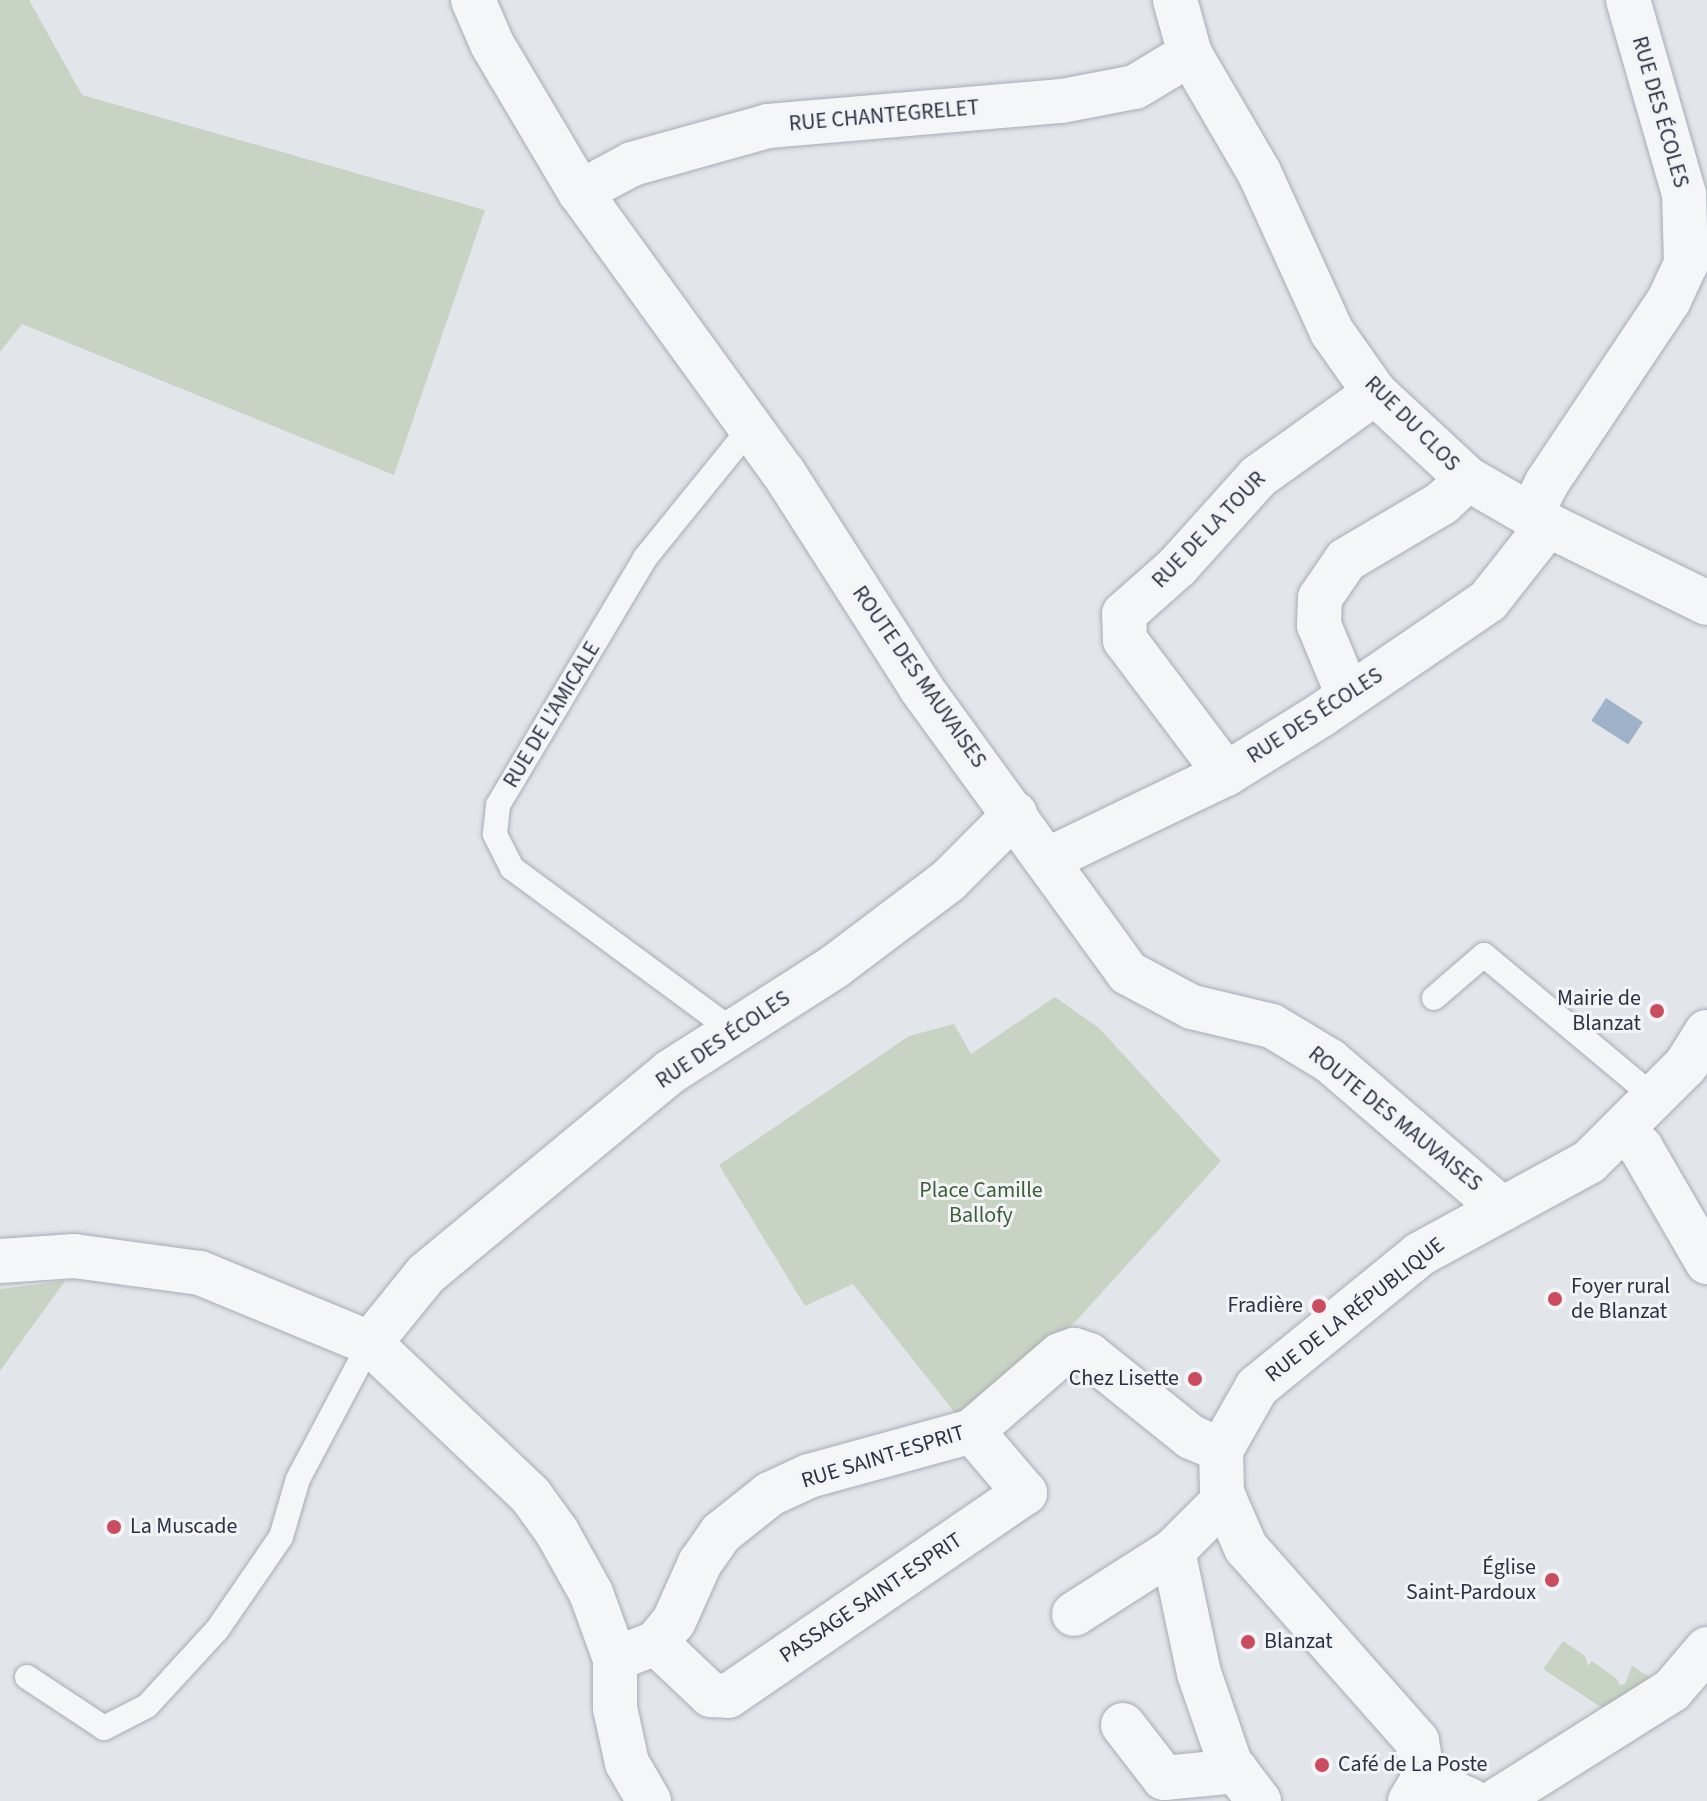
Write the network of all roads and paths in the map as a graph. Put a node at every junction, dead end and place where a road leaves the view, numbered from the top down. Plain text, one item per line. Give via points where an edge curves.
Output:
1 (473, 0) edge
2 (1175, 0) edge
3 (1628, 0) edge
4 (1190, 54) junction
5 (580, 192) junction
6 (1375, 393) junction
7 (751, 427) junction
8 (1468, 479) junction
9 (1539, 520) junction
10 (1707, 603) edge
11 (1348, 695) junction
12 (1226, 774) junction
13 (1015, 814) junction
14 (1047, 860) junction
15 (1434, 998) dead end
16 (733, 1031) junction
17 (1707, 1032) edge
18 (1655, 1098) junction
19 (1624, 1132) junction
20 (1502, 1209) junction
21 (1701, 1243) edge
22 (0, 1261) edge
23 (370, 1343) junction
24 (972, 1431) junction
25 (1221, 1450) junction
26 (1225, 1499) junction
27 (1173, 1551) junction
28 (1074, 1614) dead end
29 (656, 1643) junction
30 (1707, 1649) edge
31 (615, 1659) junction
32 (27, 1677) dead end
33 (1123, 1725) dead end
34 (1248, 1786) edge
35 (1416, 1790) edge
36 (649, 1801) edge
37 (1471, 1801) edge
38 (1496, 1801) edge

1 - 5 street, ROUTE DES MAUVAISES via 492,44
2 - 4 street, RUE DU CLOS
3 - 9 street, RUE DES ÉCOLES via 1684,194 1686,264 1669,300 1546,484
4 - 5 street, RUE CHANTEGRELET via 1135,87 1062,101 768,126 632,164
4 - 6 street, RUE DU CLOS via 1259,172 1332,332
5 - 7 street, ROUTE DES MAUVAISES
6 - 8 street, RUE DU CLOS
6 - 12 street, RUE DE LA TOUR via 1269,466 1177,567 1124,614 1125,640
7 - 13 street, ROUTE DES MAUVAISES via 921,688
7 - 16 lane, RUE DE L'AMICALE via 645,558 498,805 495,834 512,868
8 - 9 street, RUE DU CLOS
8 - 11 street via 1442,503 1346,560 1320,598 1319,625
9 - 10 street, RUE DU CLOS
9 - 11 street, RUE DES ÉCOLES via 1488,601
11 - 12 street, RUE DES ÉCOLES
12 - 14 street, RUE DES ÉCOLES
13 - 14 street, ROUTE DES MAUVAISES
13 - 16 street, RUE DES ÉCOLES via 948,881 834,967
14 - 20 street, ROUTE DES MAUVAISES via 1128,973 1192,1007 1272,1026 1330,1061
15 - 18 lane via 1484,955
16 - 23 street, RUE DES ÉCOLES via 670,1072 426,1274
17 - 18 street, RUE DE LA RÉPUBLIQUE
18 - 19 street, RUE DE LA RÉPUBLIQUE
19 - 20 street, RUE DE LA RÉPUBLIQUE via 1589,1162
19 - 21 street via 1641,1148
20 - 25 street, RUE DE LA RÉPUBLIQUE via 1420,1254 1338,1317 1257,1387
22 - 23 street via 74,1256 200,1273
23 - 31 street via 531,1496 591,1593
23 - 32 lane via 298,1479 281,1537 217,1630 147,1706 104,1728
24 - 25 street, RUE SAINT-ESPRIT via 1060,1355 1074,1350 1089,1355 1191,1437
24 - 29 street, RUE SAINT-ESPRIT via 809,1476 770,1494 721,1533 700,1563 674,1621
24 - 29 street, PASSAGE SAINT-ESPRIT via 1025,1493 728,1696 711,1695
25 - 26 street
26 - 27 street
26 - 35 street via 1246,1548 1268,1578 1400,1718 1420,1750
27 - 28 street
27 - 34 street via 1199,1673
29 - 31 street
30 - 38 street via 1672,1690
31 - 36 street via 615,1708 627,1763
33 - 34 street via 1164,1778
35 - 37 street

